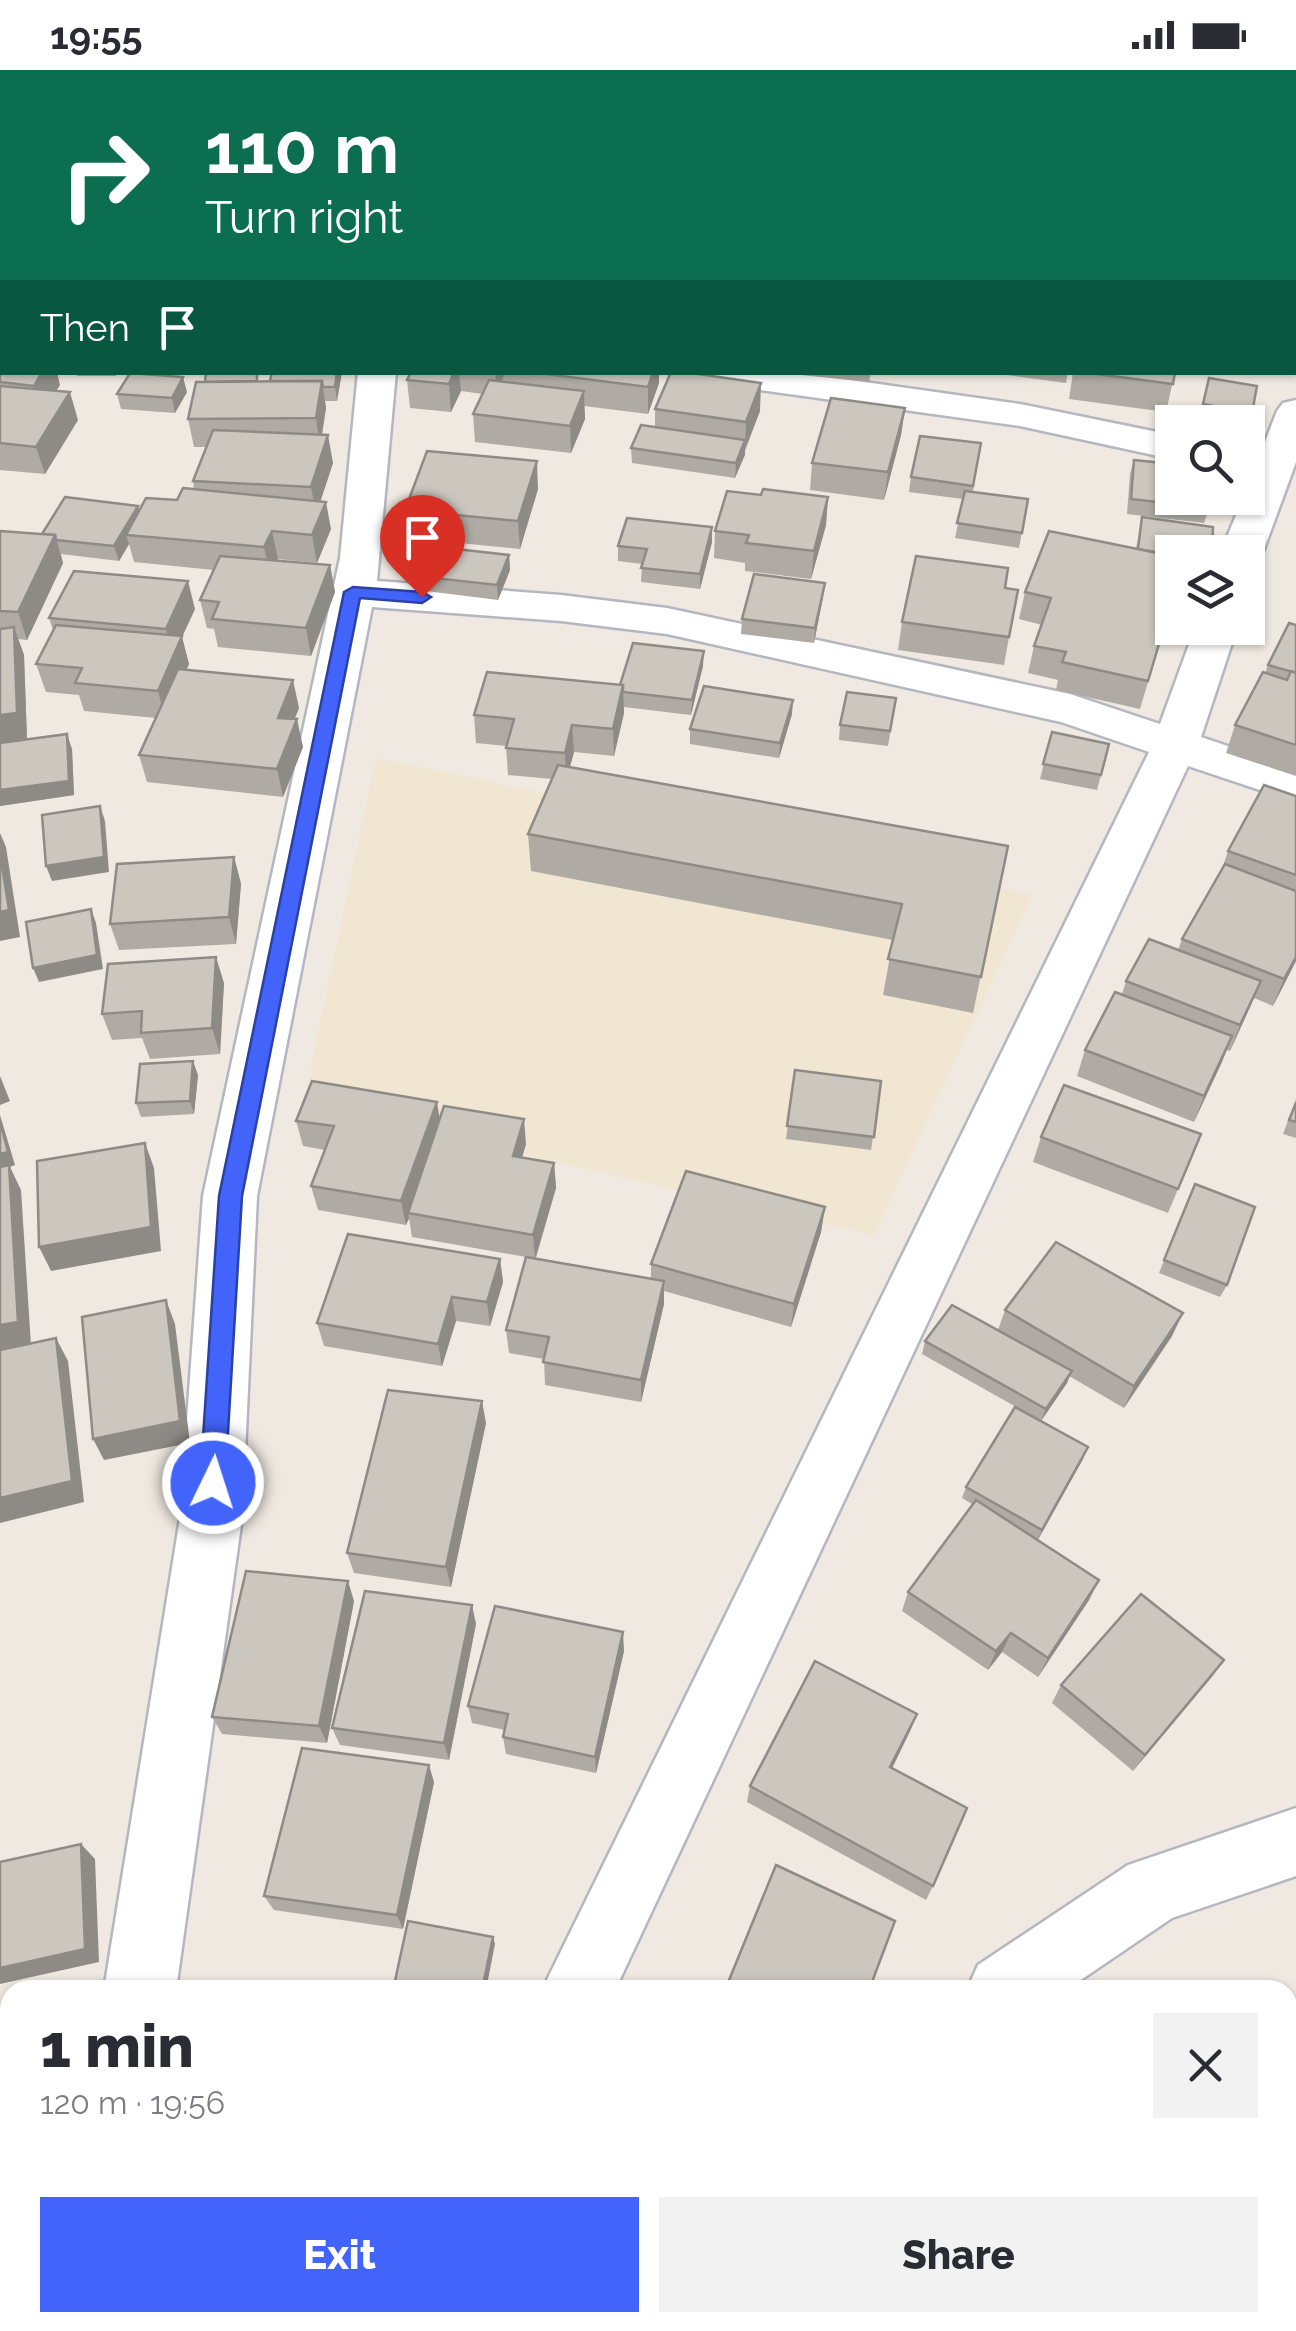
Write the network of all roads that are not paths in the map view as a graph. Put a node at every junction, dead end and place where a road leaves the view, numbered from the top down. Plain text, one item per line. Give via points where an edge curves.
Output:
1 (377, 375) edge
2 (732, 375) edge
3 (1296, 411) edge
4 (1155, 443) edge
5 (1265, 459) edge
6 (353, 592) junction
7 (1210, 645) edge
8 (1176, 743) junction
9 (1296, 786) edge
10 (1296, 1842) edge
11 (141, 1980) edge
12 (583, 1980) edge
13 (1018, 1980) edge

1 - 6 street
2 - 4 street via 1020,415
3 - 5 street
6 - 8 street via 667,621 1070,710
6 - 11 street via 230,1196 210,1518
7 - 8 street
8 - 9 street
8 - 12 street
10 - 13 street via 1153,1890

